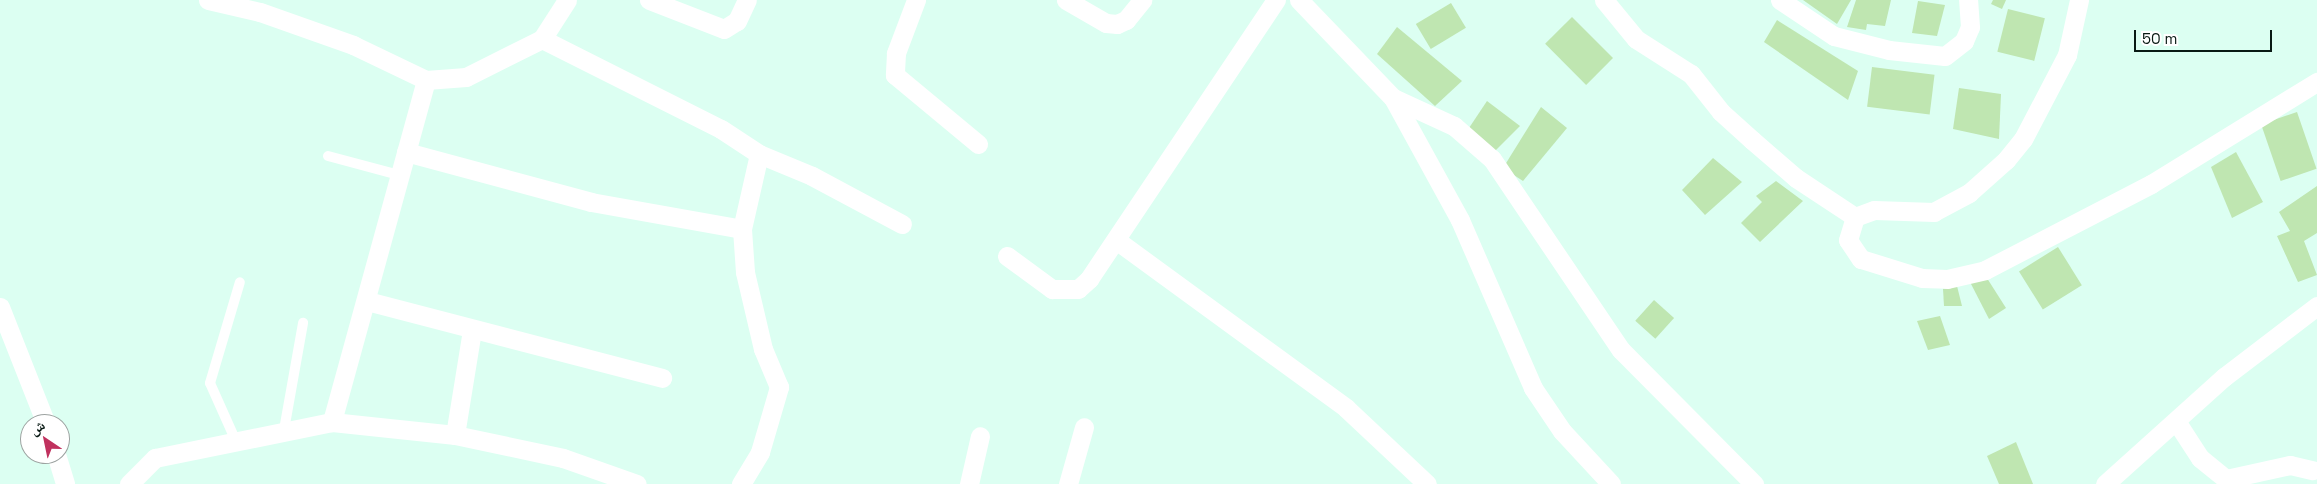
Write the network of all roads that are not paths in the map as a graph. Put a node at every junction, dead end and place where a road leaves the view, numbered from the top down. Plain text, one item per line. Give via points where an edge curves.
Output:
1 (208, 0) edge
2 (567, 0) edge
3 (648, 0) edge
4 (747, 0) edge
5 (916, 0) edge
6 (1066, 0) edge
7 (1142, 0) edge
8 (1276, 0) edge
9 (1299, 0) edge
10 (1604, 0) edge
11 (1780, 0) edge
12 (1968, 0) edge
13 (2080, 0) edge
14 (542, 39) junction
15 (426, 80) junction
16 (2317, 82) edge
17 (1393, 98) junction
18 (978, 144) dead end
19 (406, 152) junction
20 (759, 154) junction
21 (328, 156) dead end
22 (399, 175) junction
23 (1855, 217) junction
24 (902, 224) dead end
25 (742, 229) junction
26 (1116, 240) junction
27 (1007, 256) dead end
28 (240, 282) dead end
29 (367, 301) junction
30 (2317, 306) edge
31 (0, 307) edge
32 (303, 323) dead end
33 (472, 330) junction
34 (662, 378) dead end
35 (42, 414) edge
36 (2176, 421) junction
37 (332, 422) junction
38 (1084, 427) dead end
39 (284, 430) junction
40 (454, 435) junction
41 (980, 436) dead end
42 (235, 439) junction
43 (59, 464) edge
44 (2312, 470) dead end
45 (65, 484) edge
46 (129, 484) edge
47 (637, 484) edge
48 (741, 484) edge
49 (969, 484) edge
50 (1068, 484) edge
51 (1427, 484) edge
52 (1611, 484) edge
53 (1754, 484) edge
54 (2105, 484) edge

1 - 15 street via 260,12 353,45
2 - 14 street
3 - 4 street via 724,29 737,22
5 - 18 street via 896,53 895,75
6 - 7 street via 1106,23 1117,24 1126,20
8 - 26 street
9 - 17 street
10 - 23 street via 1636,39 1691,74 1721,112 1752,140 1796,178
11 - 12 street via 1834,36 1889,50 1945,56 1964,41 1970,27
13 - 23 street via 2067,55 2023,139 2006,160 1969,193 1934,212 1874,210
14 - 15 street via 466,77
14 - 20 street via 721,129
15 - 19 street
16 - 23 street via 2151,184 1985,270 1947,280 1902,276 1877,267 1861,259 1848,240
17 - 52 street via 1460,220 1533,388 1562,431
17 - 53 street via 1454,126 1492,159 1621,350
19 - 22 street
19 - 25 street via 591,202
20 - 24 street via 812,176
20 - 25 street
21 - 22 lane
22 - 29 street
25 - 48 street via 751,308 779,386 760,452
26 - 27 street via 1090,279 1078,289 1052,289
26 - 51 street via 1346,408
28 - 42 lane via 210,383
29 - 33 street
29 - 37 street
30 - 36 street via 2224,377
31 - 35 street
32 - 39 lane
33 - 34 street via 535,342
33 - 40 street
36 - 44 street via 2200,458 2226,479 2290,465
36 - 54 street
37 - 39 street
37 - 40 street
38 - 50 street
39 - 42 street
40 - 47 street via 563,458
41 - 49 street
42 - 46 street via 155,458
43 - 45 street

